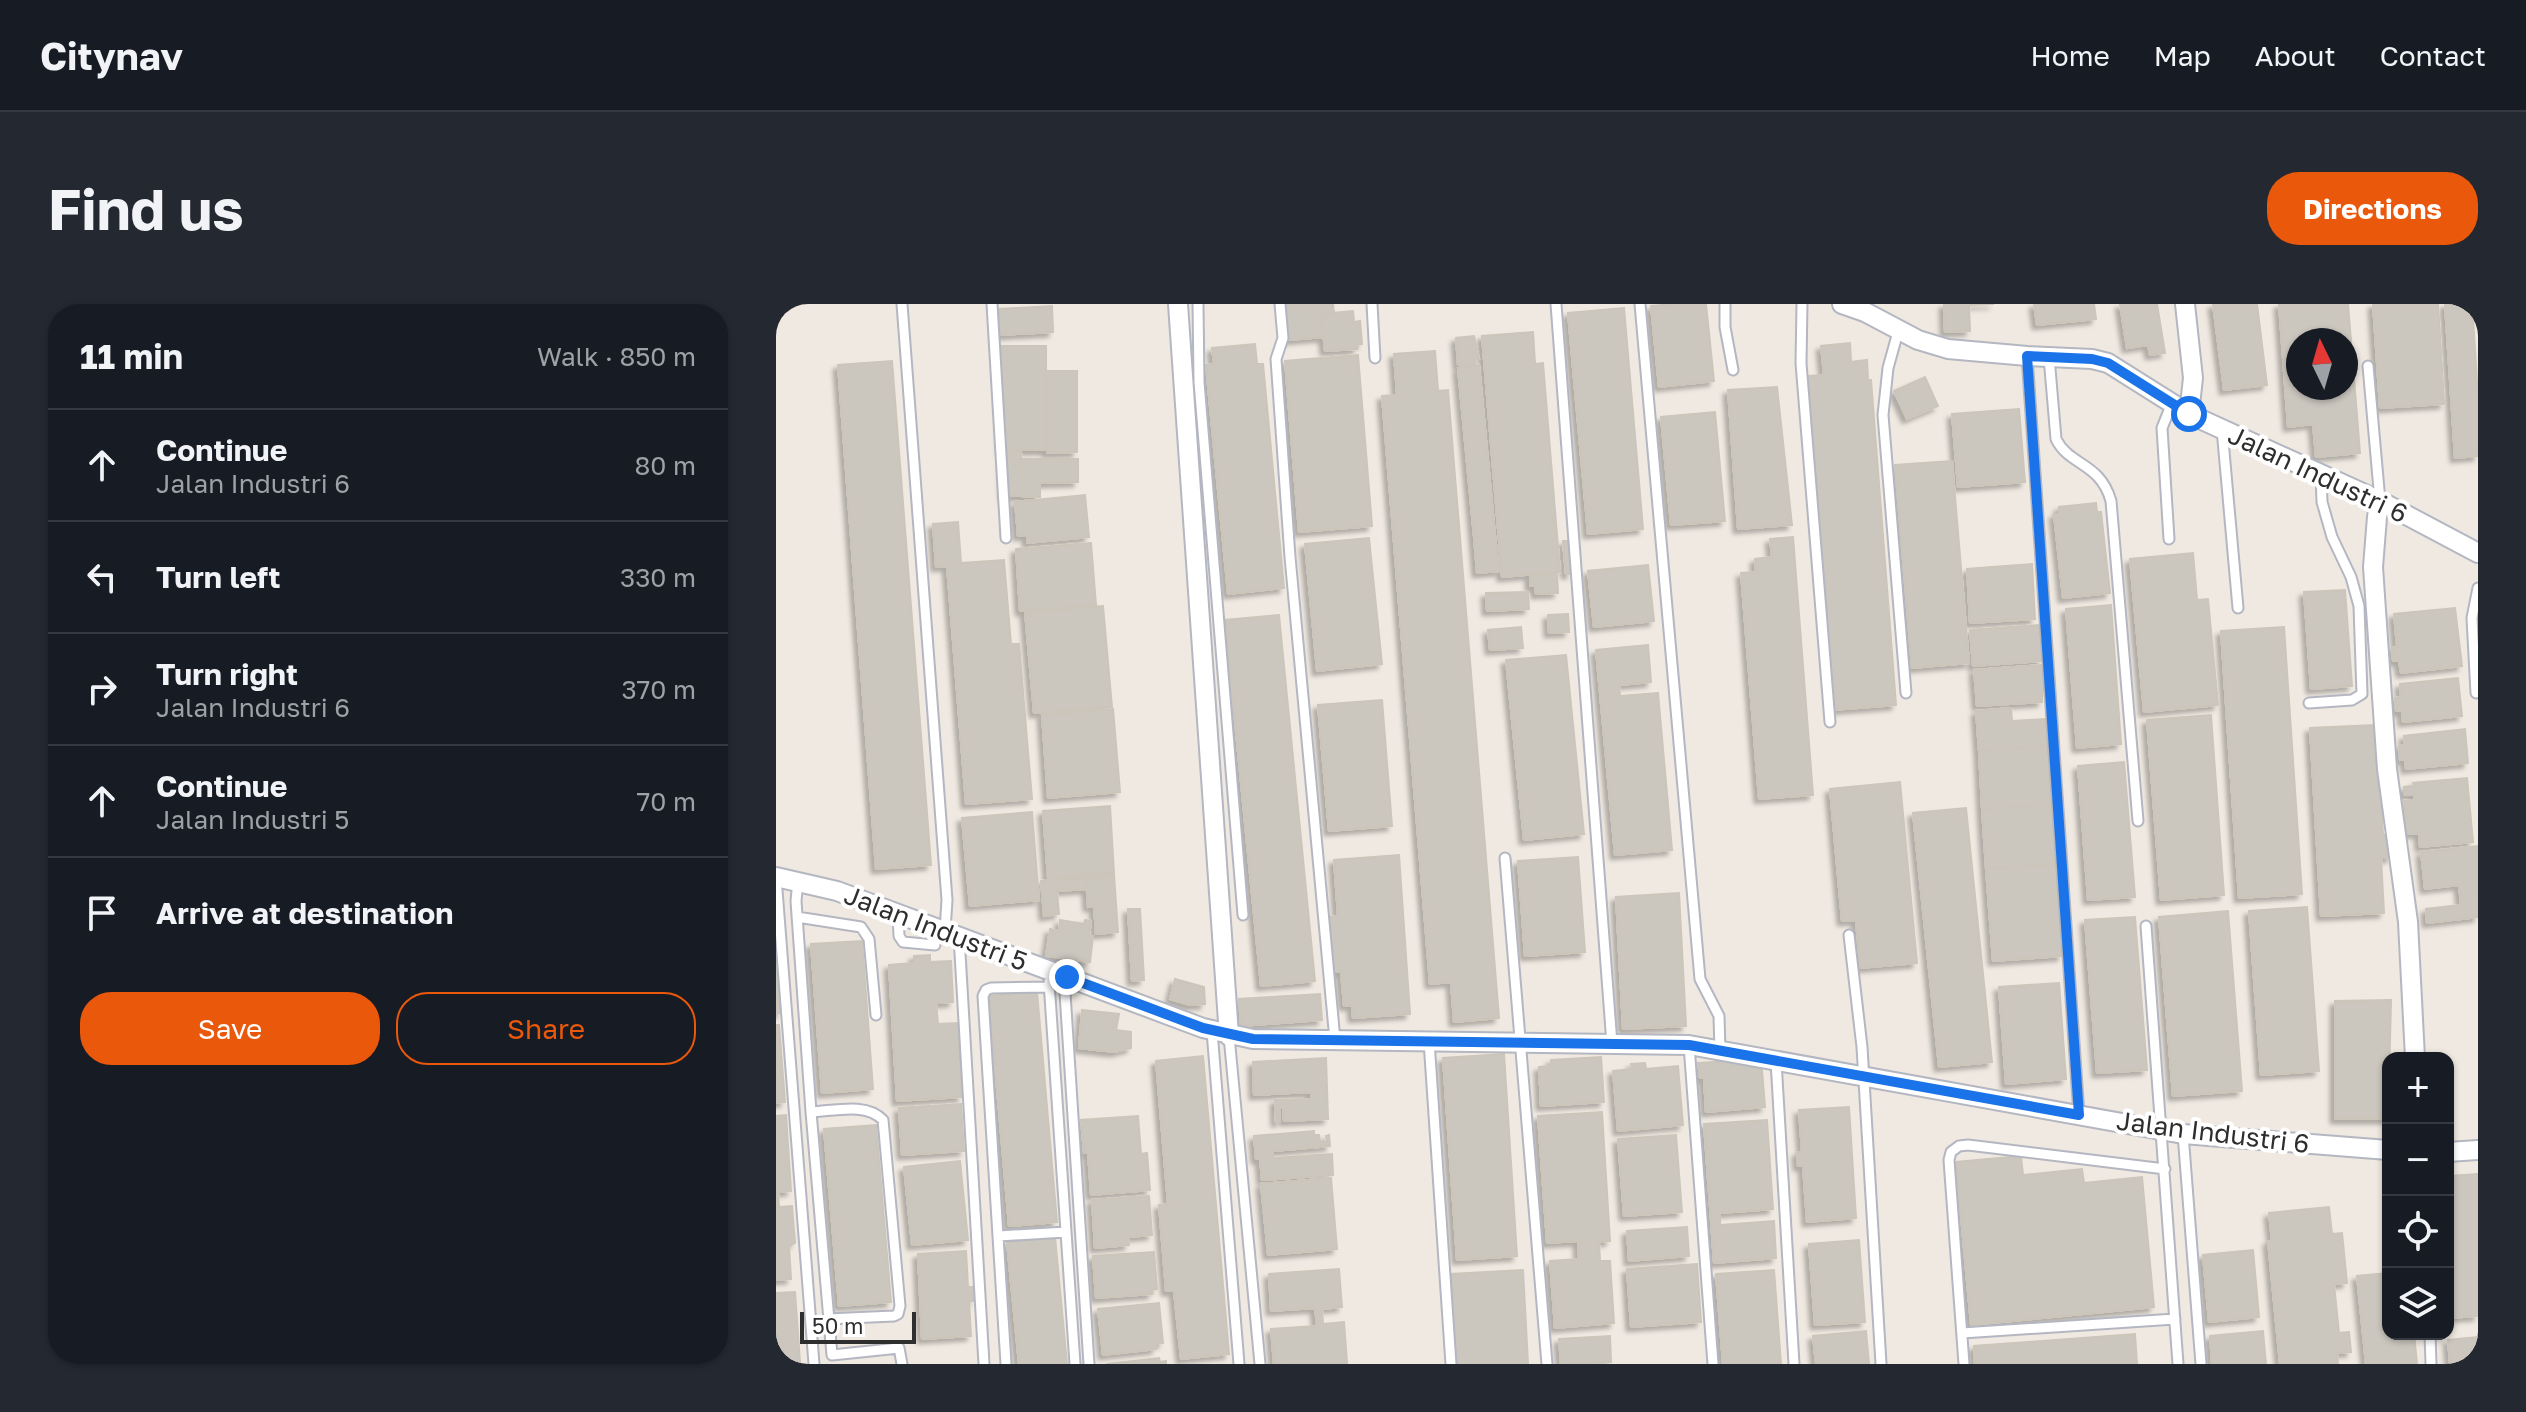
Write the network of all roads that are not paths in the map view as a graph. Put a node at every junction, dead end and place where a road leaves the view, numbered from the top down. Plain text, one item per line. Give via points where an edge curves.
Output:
1 (902, 304) edge
2 (992, 304) edge
3 (1178, 304) edge
4 (1198, 304) edge
5 (1280, 304) edge
6 (1372, 304) edge
7 (1556, 304) edge
8 (1640, 304) edge
9 (1725, 304) edge
10 (1802, 304) edge
11 (1842, 304) edge
12 (2185, 304) edge
13 (1864, 308) edge
14 (1898, 332) junction
15 (2027, 356) junction
16 (2049, 357) junction
17 (1375, 358) dead end
18 (2368, 366) dead end
19 (1733, 370) dead end
20 (2172, 403) junction
21 (2189, 414) junction
22 (2222, 429) junction
23 (2321, 474) junction
24 (2380, 501) junction
25 (1006, 538) dead end
26 (2169, 539) dead end
27 (2478, 553) edge
28 (2478, 588) edge
29 (2238, 608) dead end
30 (1906, 693) dead end
31 (2476, 693) dead end
32 (2309, 703) dead end
33 (1830, 722) dead end
34 (2138, 821) dead end
35 (1505, 858) dead end
36 (776, 877) edge
37 (798, 881) junction
38 (1243, 915) dead end
39 (797, 917) junction
40 (2146, 926) dead end
41 (1849, 935) dead end
42 (946, 938) junction
43 (1067, 977) junction
44 (1049, 979) junction
45 (876, 1015) dead end
46 (1220, 1033) junction
47 (1335, 1040) junction
48 (1429, 1041) junction
49 (1522, 1044) junction
50 (1612, 1044) junction
51 (1689, 1045) junction
52 (1720, 1051) junction
53 (2415, 1052) edge
54 (1776, 1061) junction
55 (1862, 1077) junction
56 (811, 1112) junction
57 (2079, 1115) junction
58 (2162, 1130) junction
59 (2183, 1134) junction
60 (2382, 1150) edge
61 (2478, 1150) edge
62 (2454, 1152) edge
63 (2165, 1169) junction
64 (1066, 1232) junction
65 (999, 1236) junction
66 (827, 1319) junction
67 (2175, 1319) junction
68 (1962, 1333) junction
69 (2430, 1340) edge
70 (814, 1364) edge
71 (902, 1364) edge
72 (984, 1364) edge
73 (1006, 1364) edge
74 (1075, 1364) edge
75 (1089, 1364) edge
76 (1239, 1364) edge
77 (1260, 1364) edge
78 (1451, 1364) edge
79 (1547, 1364) edge
80 (1713, 1364) edge
81 (1794, 1364) edge
82 (1881, 1364) edge
83 (1964, 1364) edge
84 (2178, 1364) edge
85 (2201, 1364) edge
86 (2431, 1364) edge

1 - 42 lane
2 - 25 lane
3 - 46 street
4 - 38 lane via 1199,382
5 - 47 lane via 1283,338 1276,359 1290,557
6 - 17 lane
7 - 50 lane
8 - 52 lane via 1700,979 1719,1016
9 - 19 lane
10 - 33 lane via 1801,363
11 - 13 street, Jalan Industri 6
12 - 21 street via 2193,378
13 - 14 street, Jalan Industri 6
14 - 15 street, Jalan Industri 6 via 1948,349
14 - 30 lane via 1883,415
15 - 16 street, Jalan Industri 6
15 - 57 lane
16 - 20 street, Jalan Industri 6 via 2108,363
16 - 34 lane via 2056,439 2060,448 2098,474 2111,501
18 - 24 lane
20 - 21 street, Jalan Industri 6
20 - 26 lane via 2162,428
21 - 22 street, Jalan Industri 6
22 - 23 street, Jalan Industri 6
22 - 29 lane
23 - 24 street, Jalan Industri 6
23 - 32 lane via 2332,537 2359,606 2362,694 2352,700
24 - 27 street, Jalan Industri 6
24 - 53 street via 2373,567 2387,769 2408,922
28 - 31 lane via 2472,618
35 - 49 lane
36 - 37 street, Jalan Industri 5
36 - 70 lane
37 - 39 lane
37 - 42 street, Jalan Industri 5 via 898,914
39 - 45 lane via 864,929
39 - 56 lane
40 - 58 lane
41 - 55 lane
42 - 44 street, Jalan Industri 5
42 - 72 lane
43 - 44 street, Jalan Industri 5
43 - 46 street, Jalan Industri 5
43 - 75 lane
44 - 64 lane
44 - 65 lane via 991,988 983,996
46 - 47 street, Jalan Industri 6
46 - 76 lane
46 - 77 lane
47 - 48 street, Jalan Industri 6
48 - 49 street, Jalan Industri 6
48 - 78 lane
49 - 50 street, Jalan Industri 6
49 - 79 lane
50 - 51 street, Jalan Industri 6
51 - 52 street, Jalan Industri 6
51 - 80 lane
52 - 54 street, Jalan Industri 6
54 - 55 street, Jalan Industri 6
54 - 81 lane
55 - 57 street, Jalan Industri 6
55 - 82 lane
56 - 66 lane
56 - 66 lane via 865,1109 883,1120 900,1306 894,1316
57 - 58 street, Jalan Industri 6
58 - 59 street, Jalan Industri 6
58 - 63 lane
59 - 60 street, Jalan Industri 6
59 - 85 lane
61 - 62 street
63 - 67 lane
63 - 68 lane via 1968,1145 1951,1152
64 - 65 lane
64 - 74 lane
65 - 73 lane
66 - 71 lane via 832,1355 899,1348
67 - 68 lane
67 - 84 lane
68 - 83 lane
69 - 86 lane

